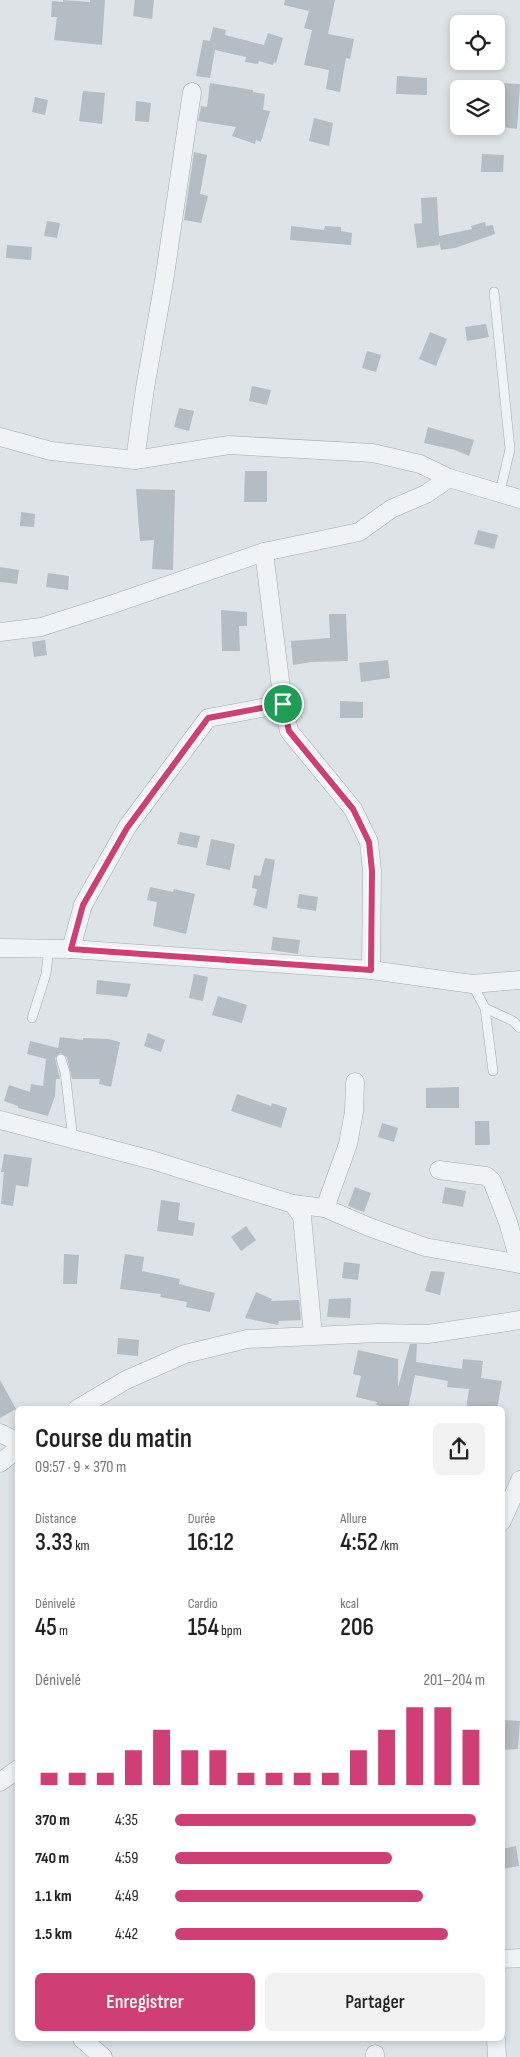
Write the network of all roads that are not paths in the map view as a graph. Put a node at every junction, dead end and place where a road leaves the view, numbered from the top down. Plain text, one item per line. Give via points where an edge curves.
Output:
1 (192, 92) dead end
2 (494, 292) dead end
3 (0, 438) edge
4 (135, 460) junction
5 (449, 478) junction
6 (500, 492) junction
7 (520, 498) edge
8 (264, 552) junction
9 (0, 632) edge
10 (283, 704) junction
11 (0, 948) edge
12 (49, 948) junction
13 (71, 949) junction
14 (371, 970) junction
15 (520, 980) edge
16 (472, 984) junction
17 (485, 1008) junction
18 (32, 1018) dead end
19 (520, 1028) edge
20 (61, 1059) dead end
21 (493, 1071) dead end
22 (355, 1082) dead end
23 (0, 1120) edge
24 (72, 1139) junction
25 (439, 1170) dead end
26 (293, 1204) junction
27 (325, 1208) junction
28 (520, 1264) edge
29 (520, 1320) edge
30 (313, 1335) junction
31 (82, 1406) edge
32 (15, 1451) edge
33 (0, 1463) edge
34 (520, 1480) edge
35 (505, 1514) edge
36 (15, 1771) edge
37 (0, 1782) edge
38 (520, 1958) edge
39 (505, 1959) edge
40 (84, 2041) edge
41 (496, 2041) edge
42 (103, 2057) edge
43 (496, 2057) edge

1 - 4 street
2 - 6 lane via 510,450
3 - 4 street via 51,451
4 - 5 street via 229,445 274,446 372,453 420,464
5 - 6 street
5 - 8 street via 426,494 391,509 359,532
6 - 7 street
8 - 9 street via 41,627
8 - 10 street
10 - 13 street via 208,718 127,828 83,905
10 - 14 street via 289,731 353,809 369,842 372,871
11 - 12 street
12 - 13 street
12 - 18 lane via 46,974
13 - 14 street
14 - 16 street
15 - 16 street
16 - 17 lane
17 - 19 lane
17 - 21 lane
20 - 24 lane
22 - 27 street via 348,1144
23 - 24 street
24 - 26 street
25 - 28 street via 486,1176 492,1181
26 - 27 street
26 - 30 street via 302,1216
27 - 28 street via 425,1247
29 - 30 street via 428,1334
30 - 31 street via 247,1339 185,1354 126,1380
32 - 33 street
34 - 35 street
36 - 37 street
38 - 39 street
40 - 42 street
41 - 43 street

